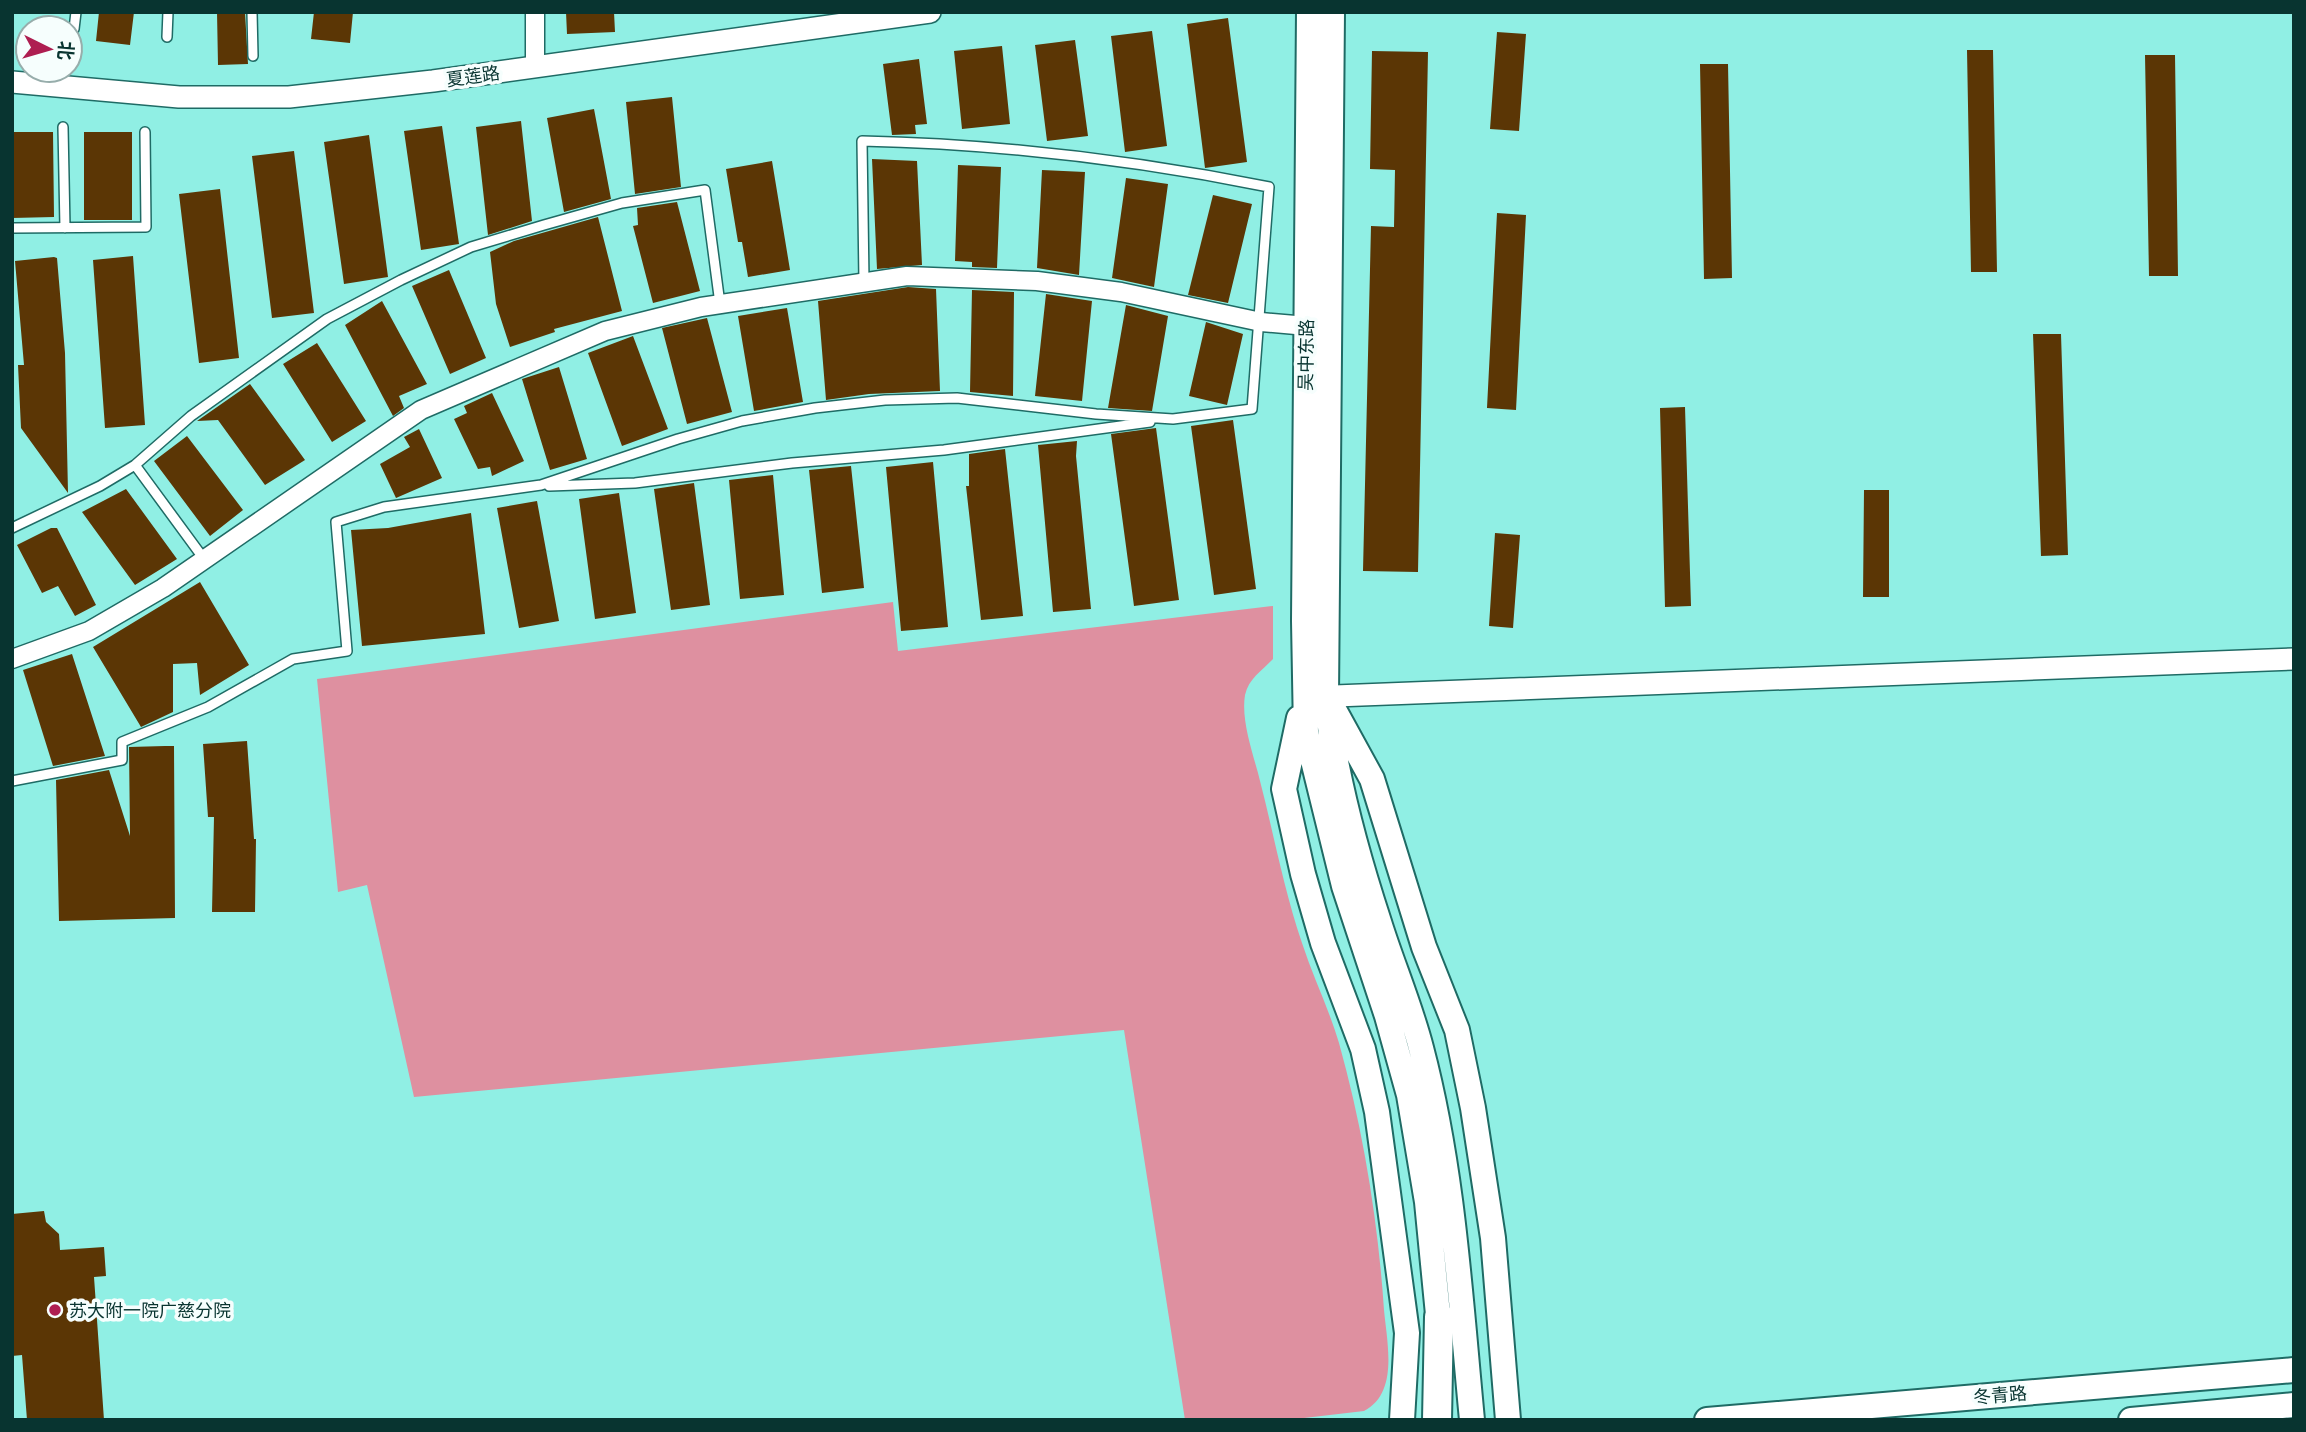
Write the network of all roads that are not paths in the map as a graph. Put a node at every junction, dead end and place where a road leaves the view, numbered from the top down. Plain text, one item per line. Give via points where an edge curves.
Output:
1 (168, 12) edge
2 (252, 12) edge
3 (535, 12) edge
4 (930, 12) edge
5 (1309, 12) edge
6 (1332, 12) edge
7 (167, 37) dead end
8 (253, 56) dead end
9 (535, 67) junction
10 (12, 82) edge
11 (63, 127) dead end
12 (145, 132) dead end
13 (12, 228) edge
14 (65, 228) junction
15 (864, 282) junction
16 (720, 304) junction
17 (1261, 322) junction
18 (1307, 326) junction
19 (1173, 419) junction
20 (135, 465) junction
21 (541, 485) junction
22 (12, 528) edge
23 (204, 559) junction
24 (12, 659) edge
25 (2294, 659) edge
26 (1315, 696) junction
27 (12, 781) edge
28 (1409, 1048) junction
29 (1439, 1317) junction
30 (2294, 1370) edge
31 (2294, 1405) edge
32 (1402, 1420) edge
33 (1437, 1420) edge
34 (1447, 1420) edge
35 (1472, 1420) edge
36 (1508, 1420) edge
37 (1707, 1420) edge
38 (2132, 1420) edge

1 - 7 lane
2 - 8 lane
3 - 9 street
4 - 9 street, 夏莲路
5 - 18 main road, 吴中东路
6 - 26 main road, 吴中东路
9 - 10 street, 夏莲路 via 253,99
11 - 14 lane
12 - 14 lane via 146,227
13 - 14 lane
15 - 16 street
15 - 17 street via 907,276 1020,279 1121,292
15 - 17 lane via 862,141 946,143 1190,171 1269,187
16 - 20 lane via 705,190 622,203 471,247 327,319 191,416
16 - 23 street via 605,331 421,410
17 - 18 street
17 - 19 lane via 1252,409
18 - 26 main road, 吴中东路
19 - 21 lane via 944,450 635,483
19 - 21 lane via 957,398 885,400 743,421
20 - 22 lane
20 - 23 lane
21 - 27 lane via 384,508 337,522 346,651 293,659 270,669 208,706 122,742 122,760
23 - 24 street via 89,631
25 - 26 street
26 - 28 main road
26 - 32 main road via 1284,789 1303,874 1363,1049 1377,1112 1407,1333
26 - 36 main road via 1372,779 1424,947 1457,1030 1493,1238
28 - 29 main road
28 - 35 main road via 1445,1162
29 - 33 highway
29 - 34 main road
30 - 37 main road, 冬青路
31 - 38 main road

